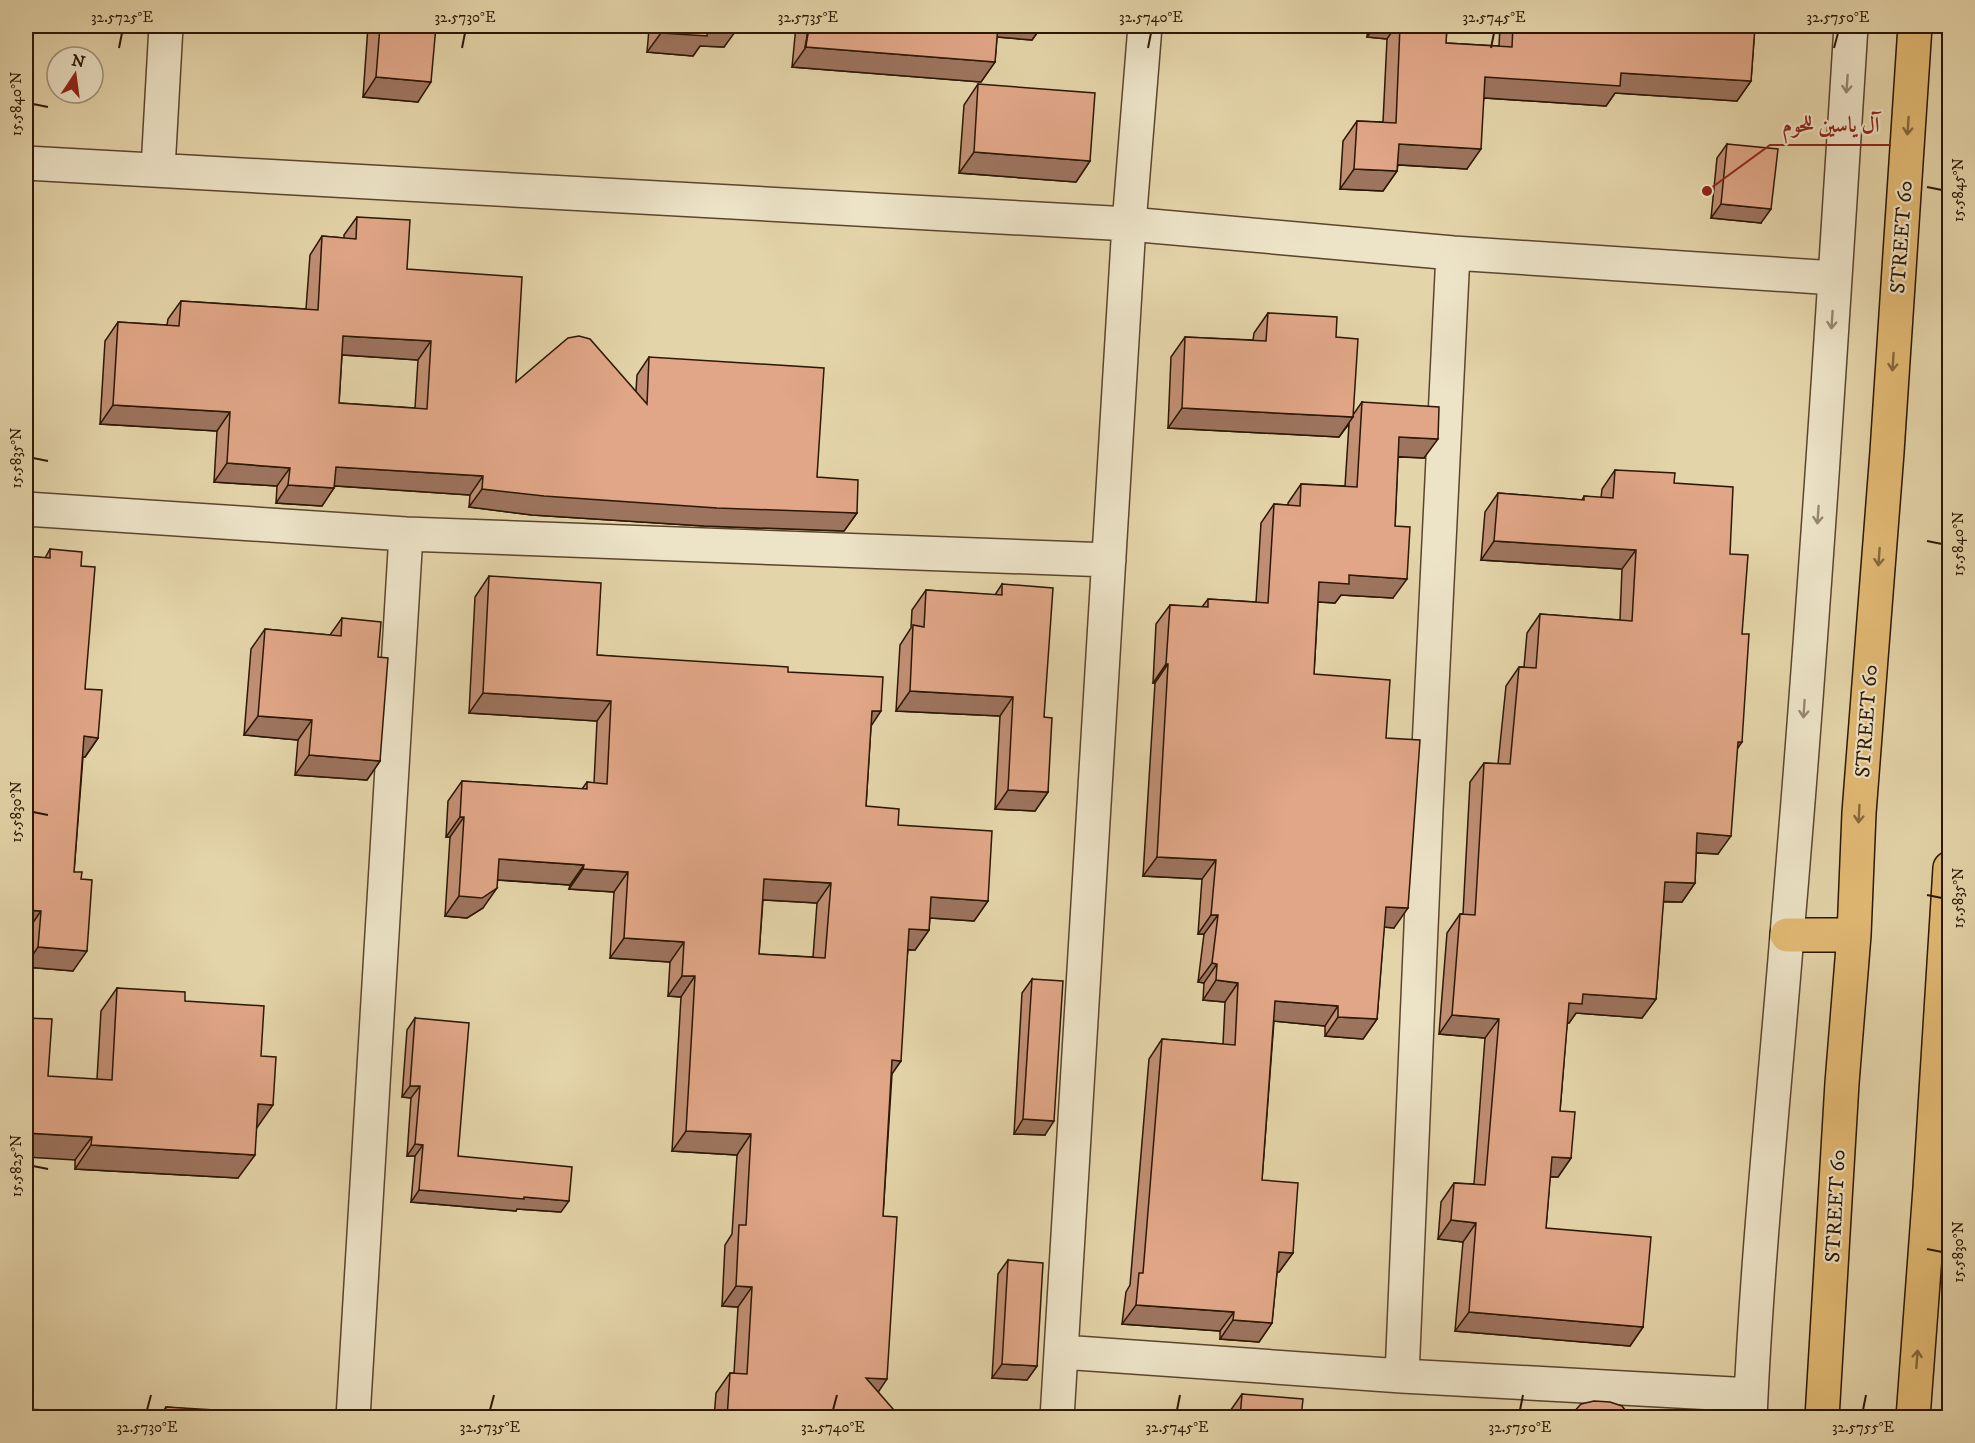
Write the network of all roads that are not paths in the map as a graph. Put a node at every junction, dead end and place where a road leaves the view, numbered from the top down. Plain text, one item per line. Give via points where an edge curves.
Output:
1 (166, 26) edge
2 (1145, 26) edge
3 (1851, 26) edge
4 (1915, 26) edge
5 (26, 163) edge
6 (158, 170) junction
7 (1129, 224) junction
8 (1453, 253) junction
9 (1835, 278) junction
10 (26, 509) edge
11 (406, 534) junction
12 (1109, 560) junction
13 (1950, 868) edge
14 (1787, 935) junction
15 (1854, 935) junction
16 (1946, 956) edge
17 (1940, 1189) edge
18 (1062, 1352) junction
19 (1402, 1376) junction
20 (1750, 1406) edge
21 (352, 1418) edge
22 (1057, 1418) edge
23 (1822, 1418) edge
24 (1913, 1418) edge

1 - 6 street
2 - 7 street
3 -> 9 street
4 -> 15 main road, STREET 60 via 1859,813
5 - 6 street
6 - 7 street
7 - 8 street
7 - 12 street
8 - 9 street
8 - 19 street
9 -> 14 street
10 - 11 street
11 - 12 street
11 - 21 street
12 - 18 street
13 - 16 main road
14 - 15 main road
14 - 20 street
15 - 23 main road, STREET 60
16 - 17 main road
24 -> 17 main road
18 - 19 street
18 - 22 street
19 - 20 street

